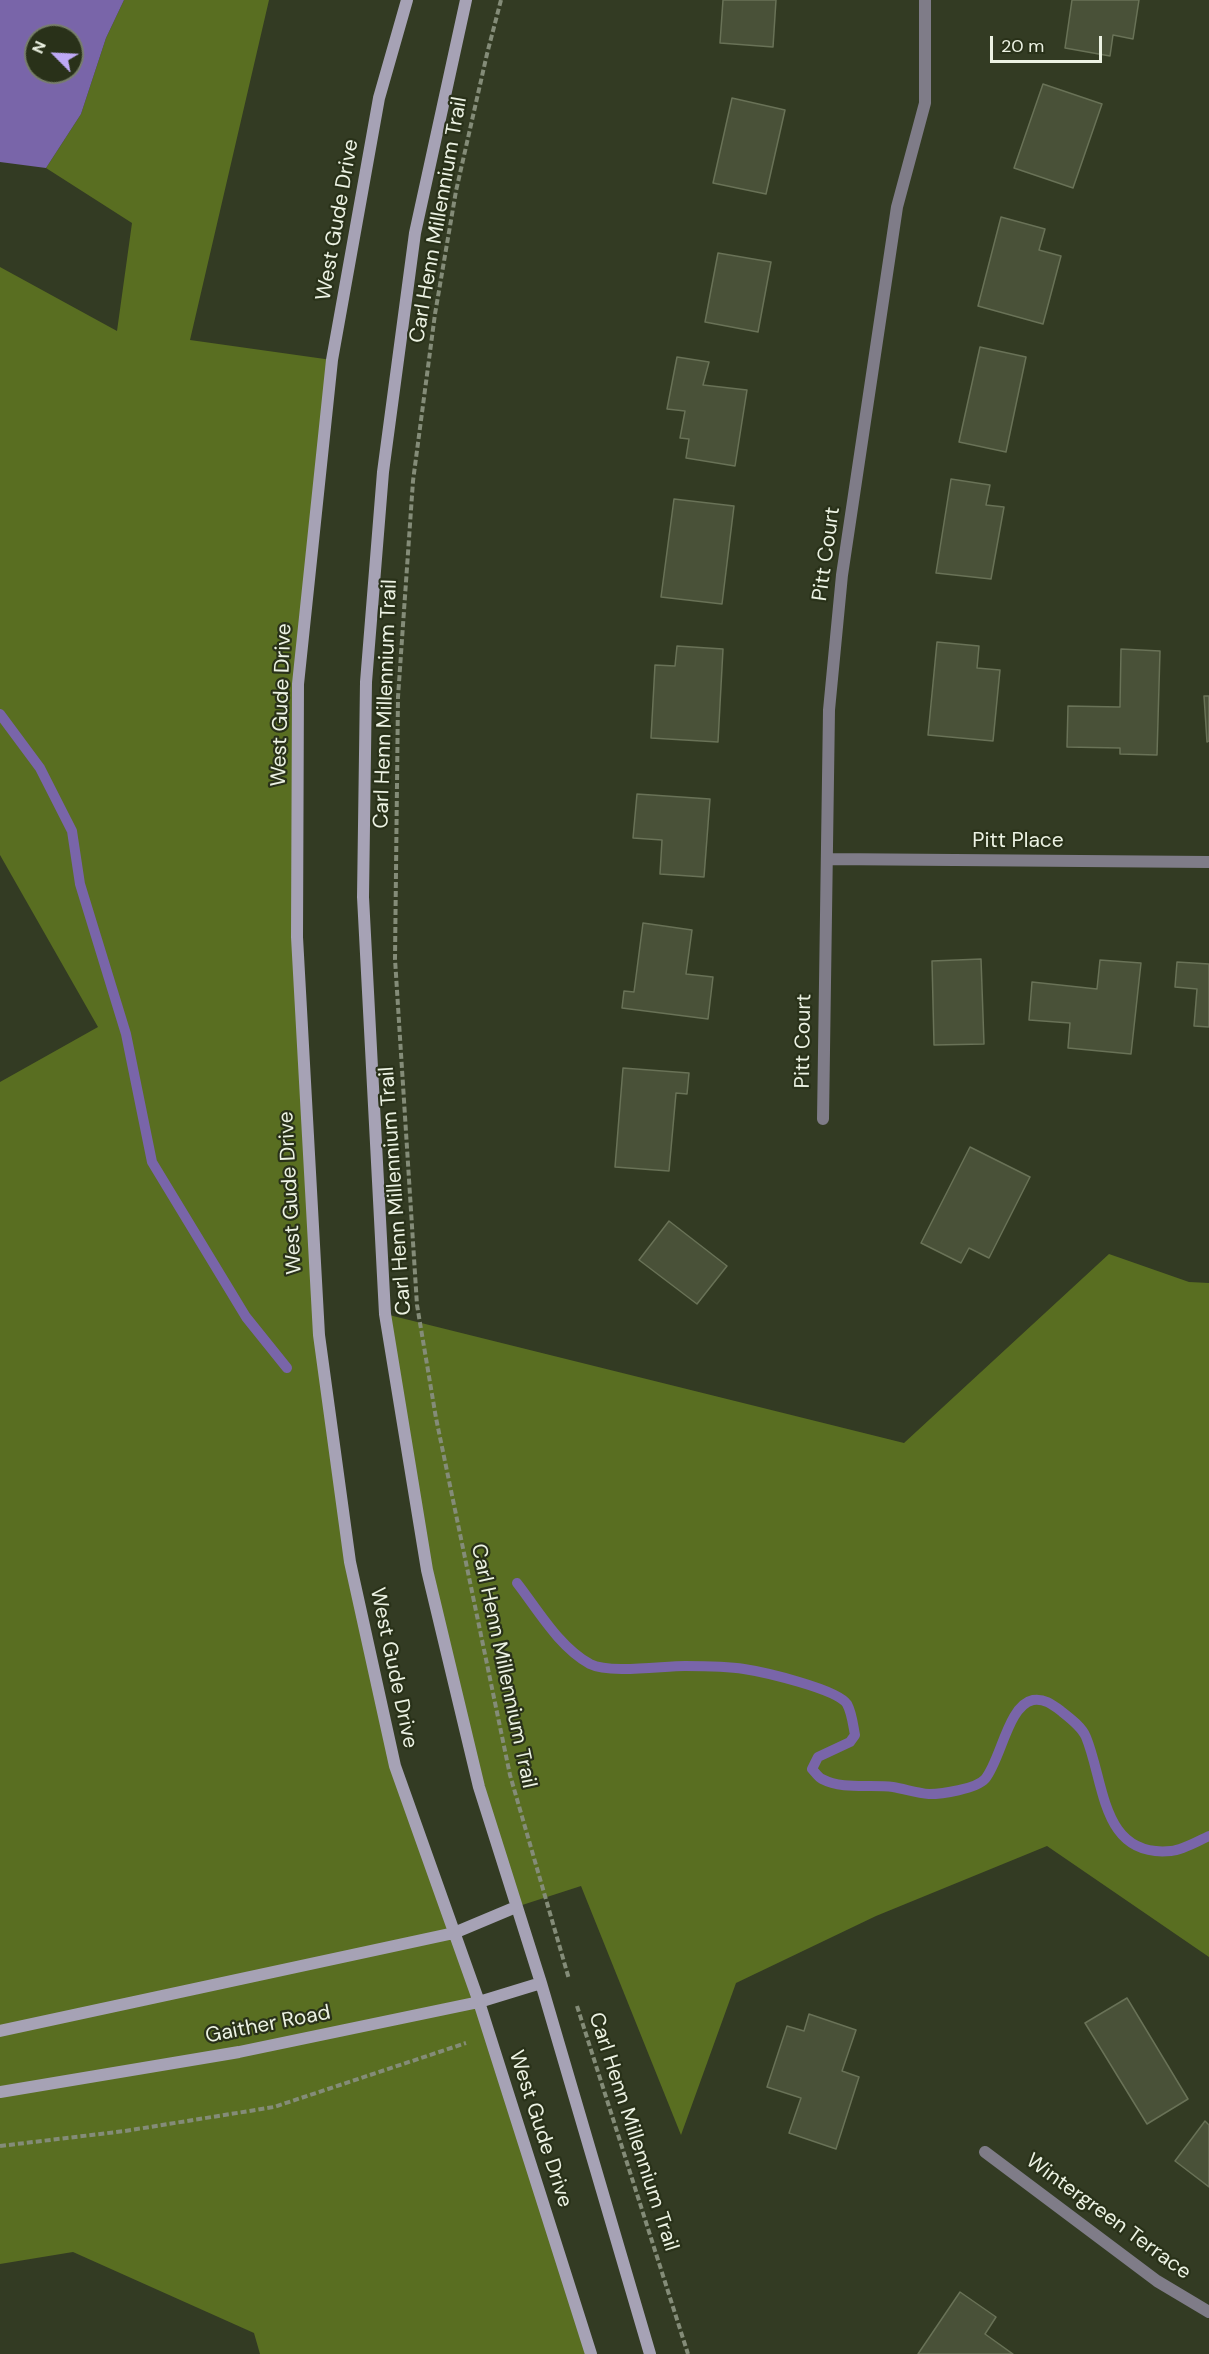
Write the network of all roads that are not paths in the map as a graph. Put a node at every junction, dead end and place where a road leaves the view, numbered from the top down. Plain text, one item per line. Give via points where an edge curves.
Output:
1 (407, 0) edge
2 (466, 0) edge
3 (926, 0) edge
4 (827, 859) junction
5 (1209, 862) edge
6 (823, 1119) dead end
7 (516, 1907) junction
8 (454, 1933) junction
9 (541, 1983) junction
10 (479, 2002) junction
11 (0, 2031) edge
12 (0, 2092) edge
13 (985, 2152) dead end
14 (1209, 2312) edge
15 (591, 2354) edge
16 (650, 2354) edge

1 - 8 main road, West Gude Drive via 379,98 332,360 298,684 297,937 319,1335 350,1562 395,1766
2 - 7 main road, West Gude Drive via 415,233 383,472 366,682 363,897 385,1314 427,1570 478,1787
3 - 4 street, Pitt Court via 925,103 897,207 842,575 829,710
4 - 5 street, Pitt Place
4 - 6 street, Pitt Court
7 - 8 main road
7 - 9 main road, West Gude Drive
8 - 10 main road, West Gude Drive
8 - 11 main road
9 - 10 main road, Gaither Road
9 - 16 main road, West Gude Drive
10 - 12 main road, Gaither Road via 239,2052
10 - 15 main road, West Gude Drive
13 - 14 street, Wintergreen Terrace via 1157,2281

